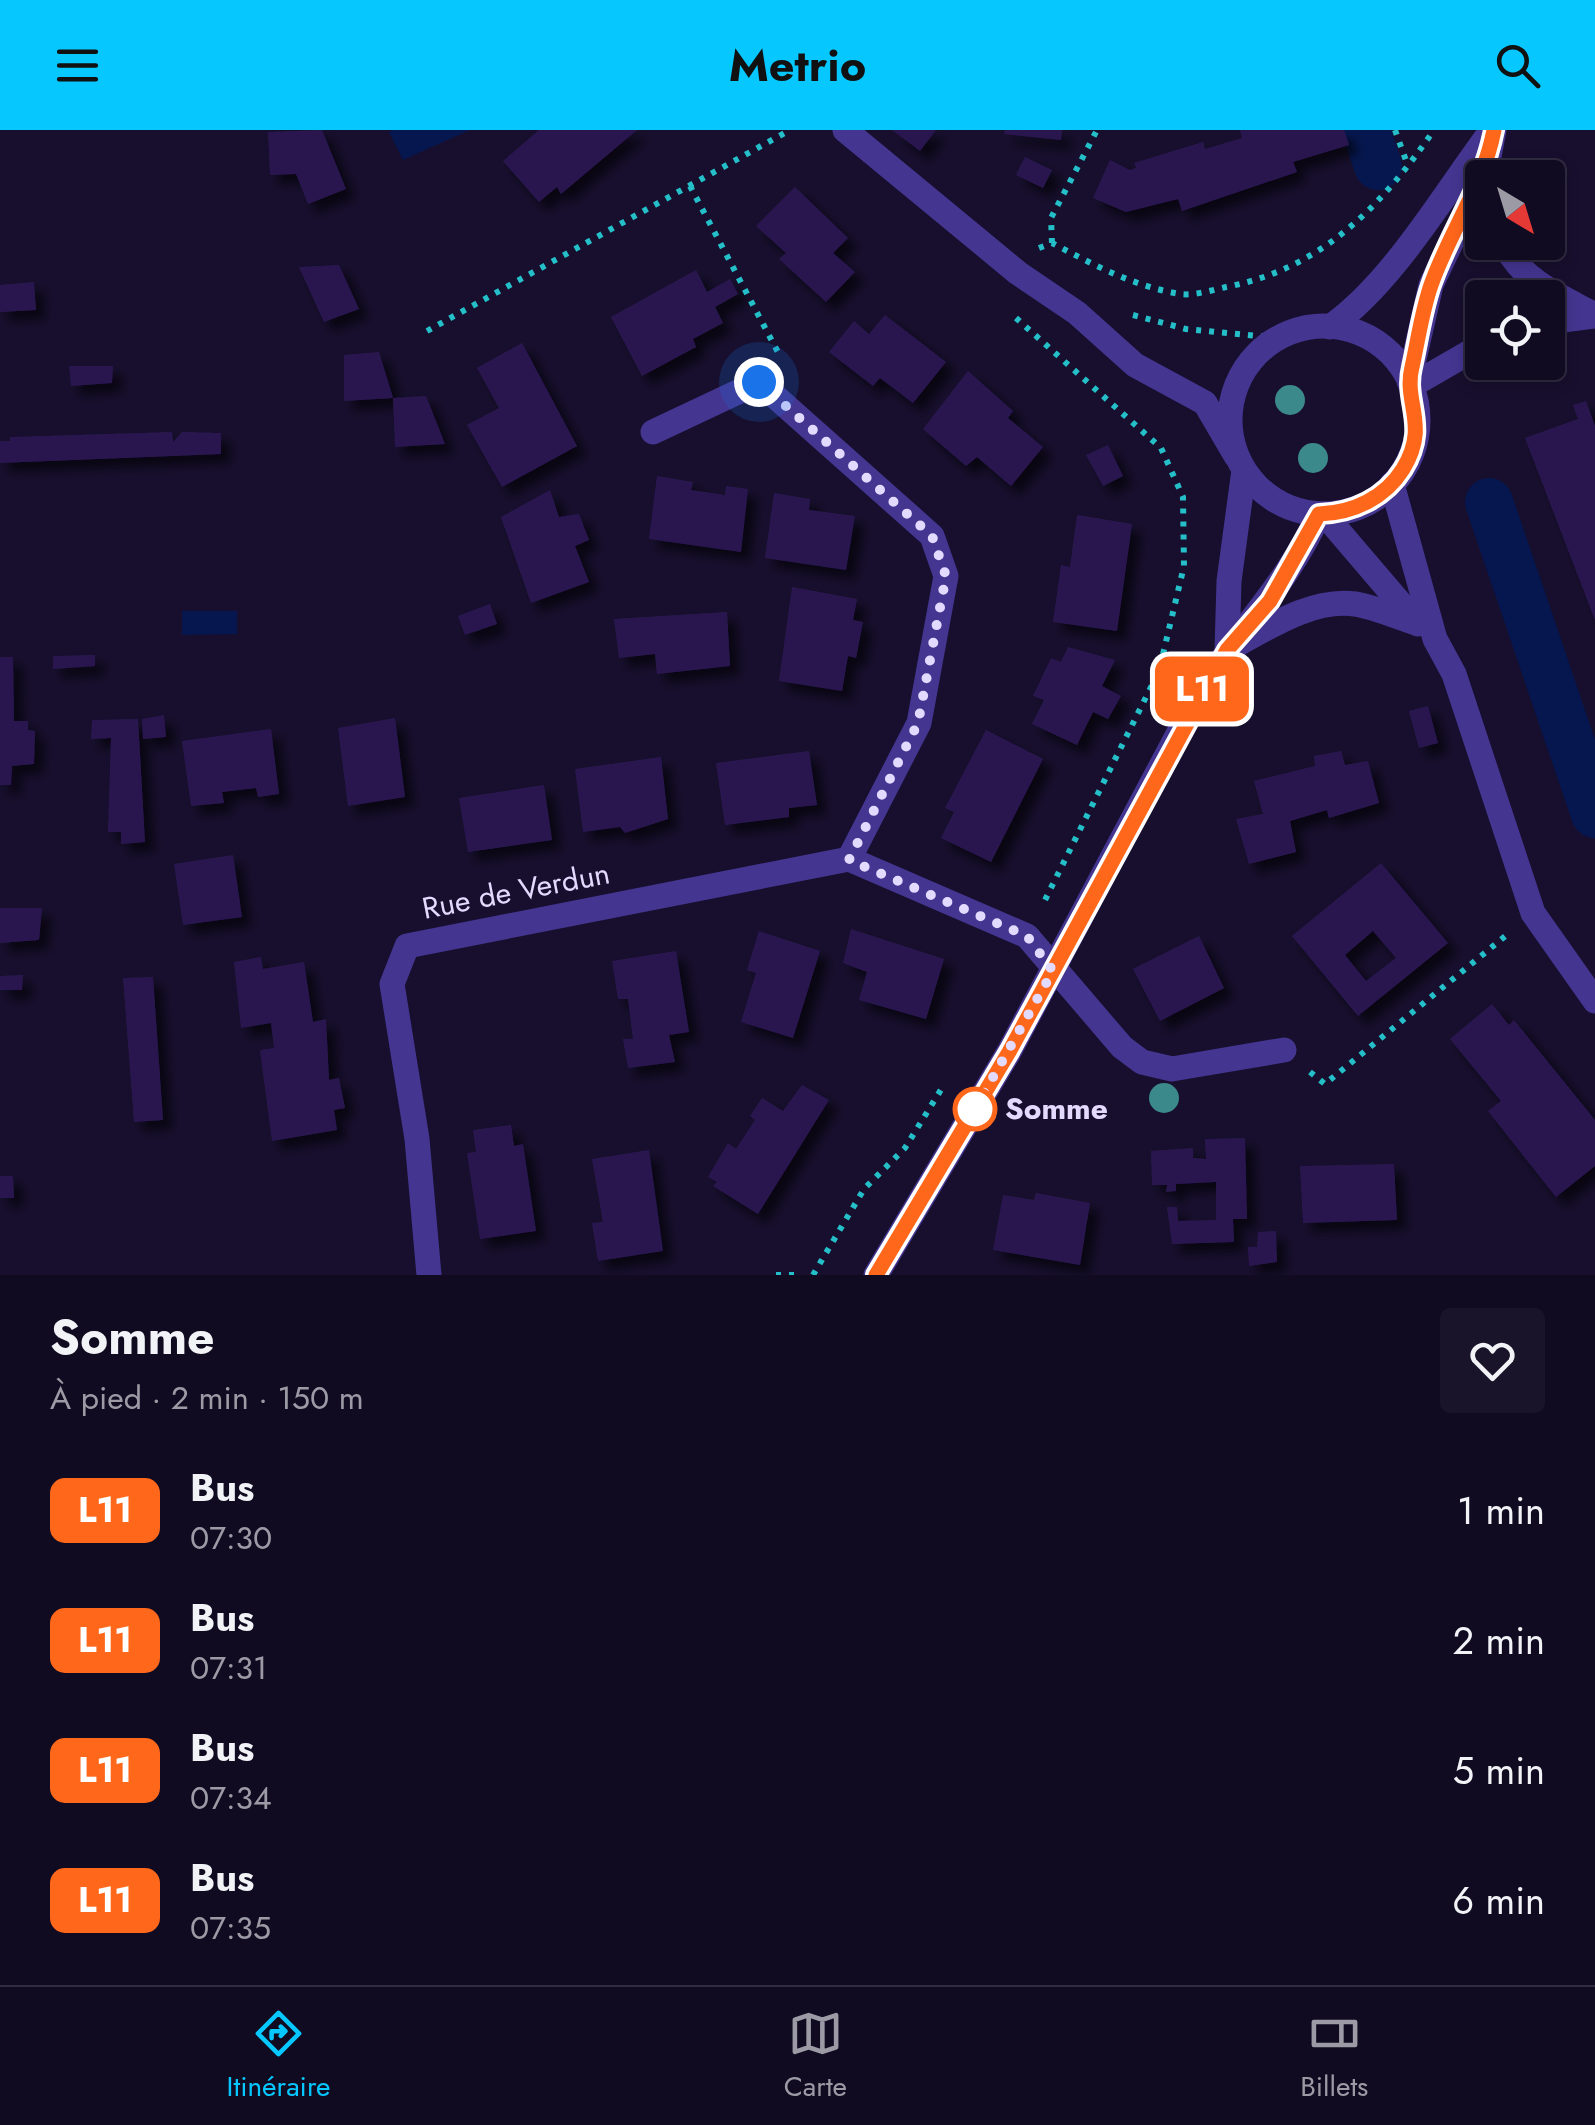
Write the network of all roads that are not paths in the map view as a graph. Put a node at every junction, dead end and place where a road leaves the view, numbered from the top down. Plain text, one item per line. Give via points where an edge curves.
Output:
1 (845, 130) edge
2 (1492, 130) edge
3 (1489, 160) edge
4 (1465, 218) edge
5 (1514, 260) edge
6 (1595, 315) edge
7 (1565, 319) edge
8 (1330, 326) junction
9 (1465, 354) edge
10 (1410, 383) junction
11 (653, 432) dead end
12 (1240, 463) junction
13 (1392, 484) junction
14 (1322, 514) junction
15 (1426, 631) junction
16 (1227, 650) junction
17 (849, 860) junction
18 (1053, 971) junction
19 (1595, 1001) edge
20 (1284, 1050) road end
21 (429, 1275) edge
22 (876, 1275) edge

1 - 12 street via 1135,365 1204,403
2 - 3 street
2 - 8 street via 1365,296
4 - 10 street via 1431,286
5 - 6 street
6 - 7 street
8 - 10 street via 1382,346
8 - 12 street via 1279,338 1250,363 1230,417
9 - 10 street
10 - 13 street via 1417,430
11 - 17 street via 759,382 932,536 946,576 918,723
12 - 14 street via 1276,501
12 - 16 street
13 - 14 street via 1354,508
13 - 15 street
14 - 15 street
14 - 16 street via 1270,601
15 - 16 street via 1356,604 1332,604
15 - 19 street via 1454,674 1533,912
16 - 18 street
17 - 18 street via 1027,936
17 - 21 street, Rue de Verdun via 407,946 392,984 417,1140
18 - 20 street via 1142,1062 1172,1069
18 - 22 street

